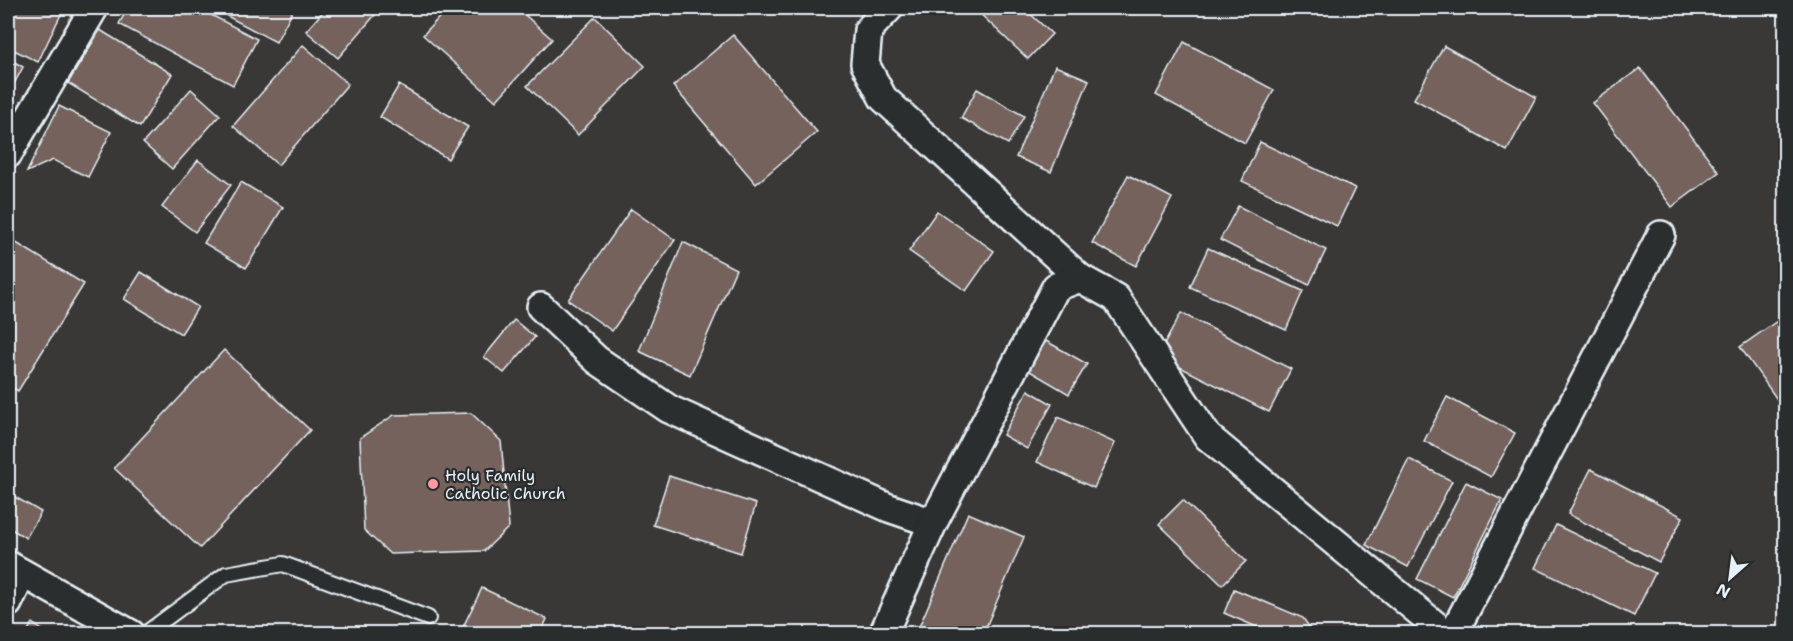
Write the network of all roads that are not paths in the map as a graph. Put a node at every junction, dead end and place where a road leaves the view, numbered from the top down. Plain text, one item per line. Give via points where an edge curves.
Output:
1 (94, 8) edge
2 (889, 8) edge
3 (8, 154) edge
4 (1661, 235) dead end
5 (1080, 279) junction
6 (541, 307) dead end
7 (933, 523) junction
8 (15, 570) edge
9 (8, 603) edge
10 (428, 618) dead end
11 (131, 633) edge
12 (145, 633) edge
13 (883, 633) edge
14 (1446, 633) edge
15 (1453, 633) edge

1 - 3 street
2 - 5 street via 868,30 865,64 883,98
4 - 15 street
5 - 7 street via 1056,287
5 - 14 street via 1116,298 1208,437
6 - 7 street via 597,360 669,409 889,508
7 - 13 street
8 - 9 street
8 - 11 street
10 - 12 lane via 283,564 226,574

